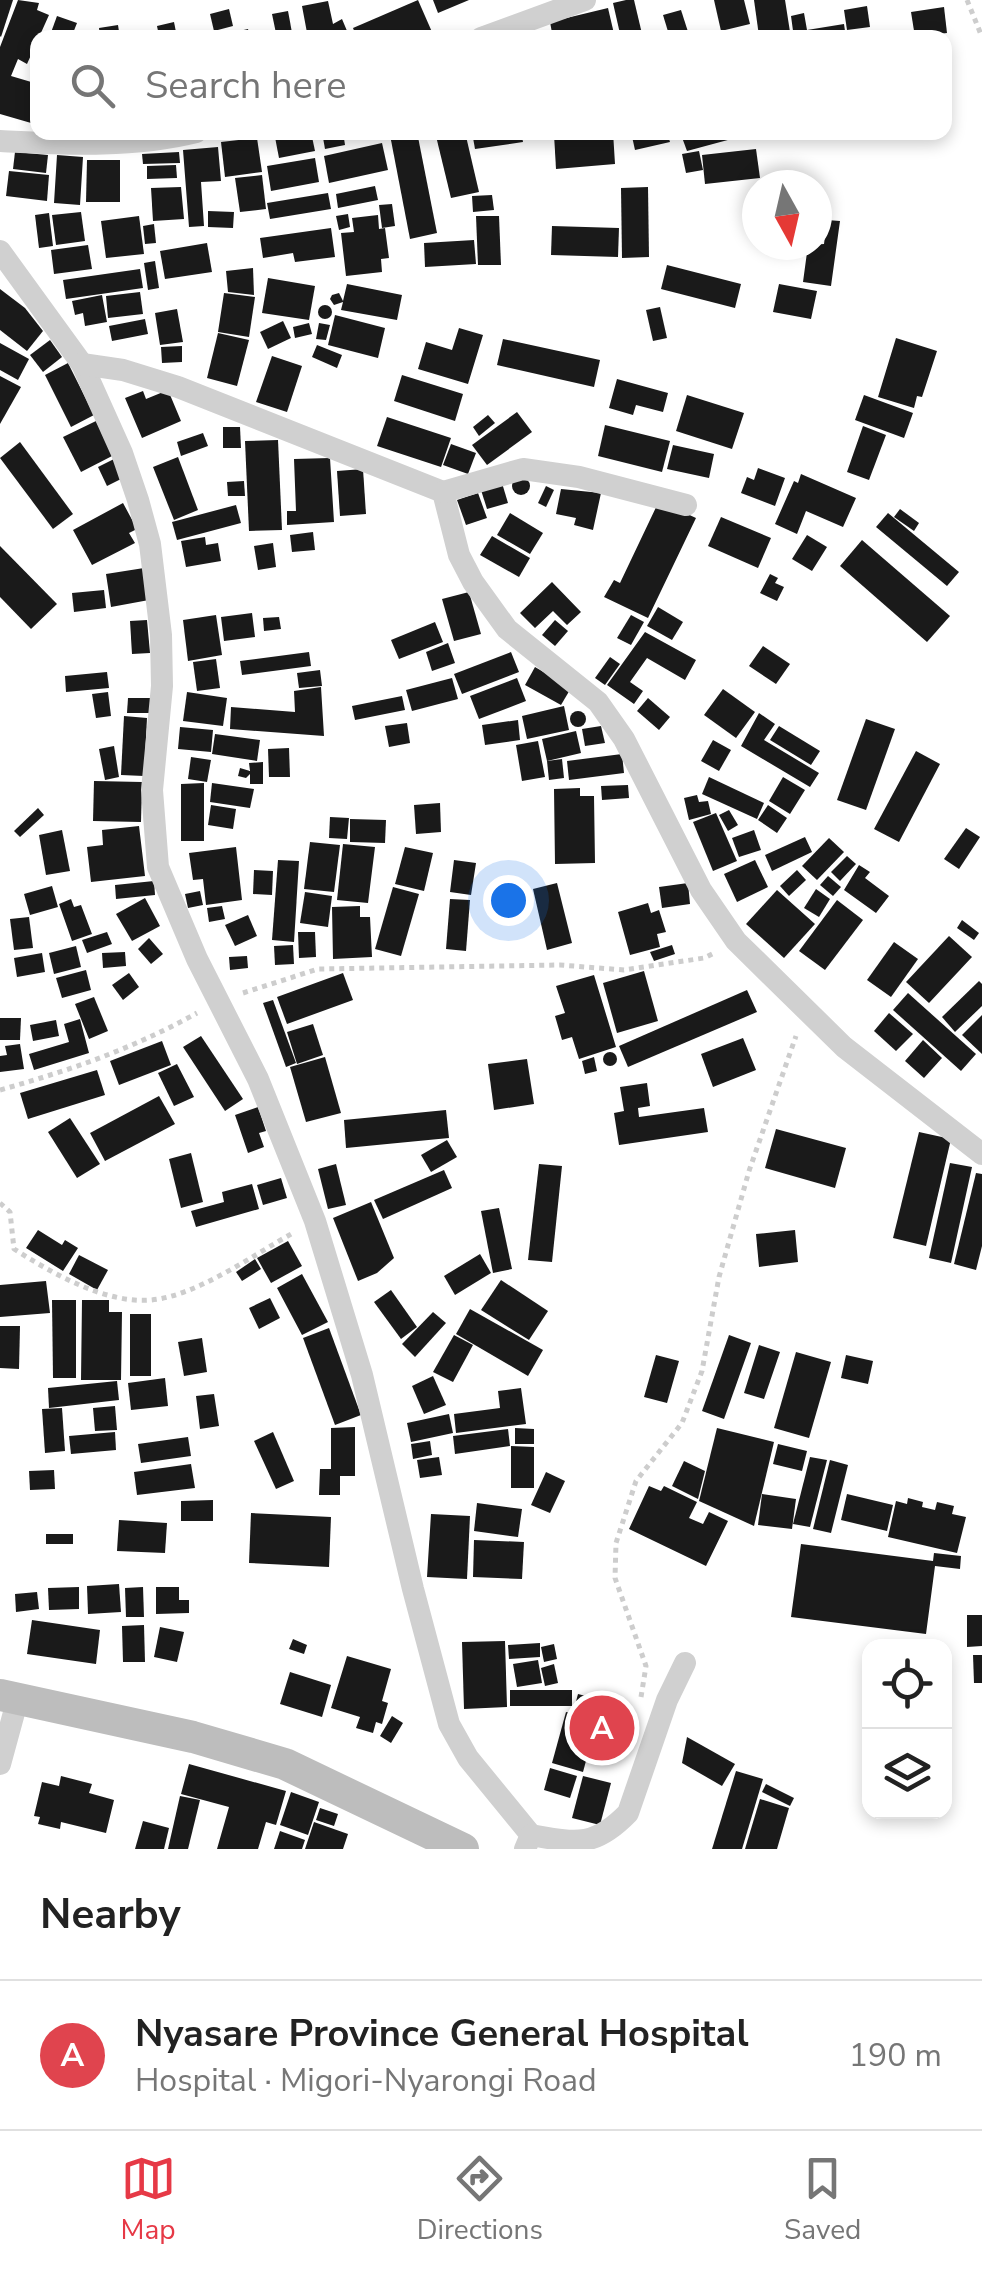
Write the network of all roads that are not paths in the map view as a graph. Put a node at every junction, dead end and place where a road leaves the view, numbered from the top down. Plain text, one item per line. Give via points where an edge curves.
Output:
1 (584, 0) edge
2 (503, 30) edge
3 (146, 140) edge
4 (0, 141) edge
5 (0, 251) edge
6 (82, 364) junction
7 (443, 492) junction
8 (686, 505) dead end
9 (982, 1154) edge
10 (685, 1663) dead end
11 (9, 1697) edge
12 (0, 1764) edge
13 (528, 1842) edge
14 (463, 1849) edge

1 - 2 street
3 - 4 street
5 - 6 street
6 - 7 street via 178,387
6 - 13 street via 122,453 155,574 162,669 152,790 158,867 258,1079 315,1221 362,1375 449,1724
7 - 8 street via 523,470
7 - 9 street via 473,582 507,629 598,702 624,738 700,890 736,941 844,1047
10 - 13 street via 628,1812 581,1843
11 - 12 street
11 - 14 street via 285,1764

